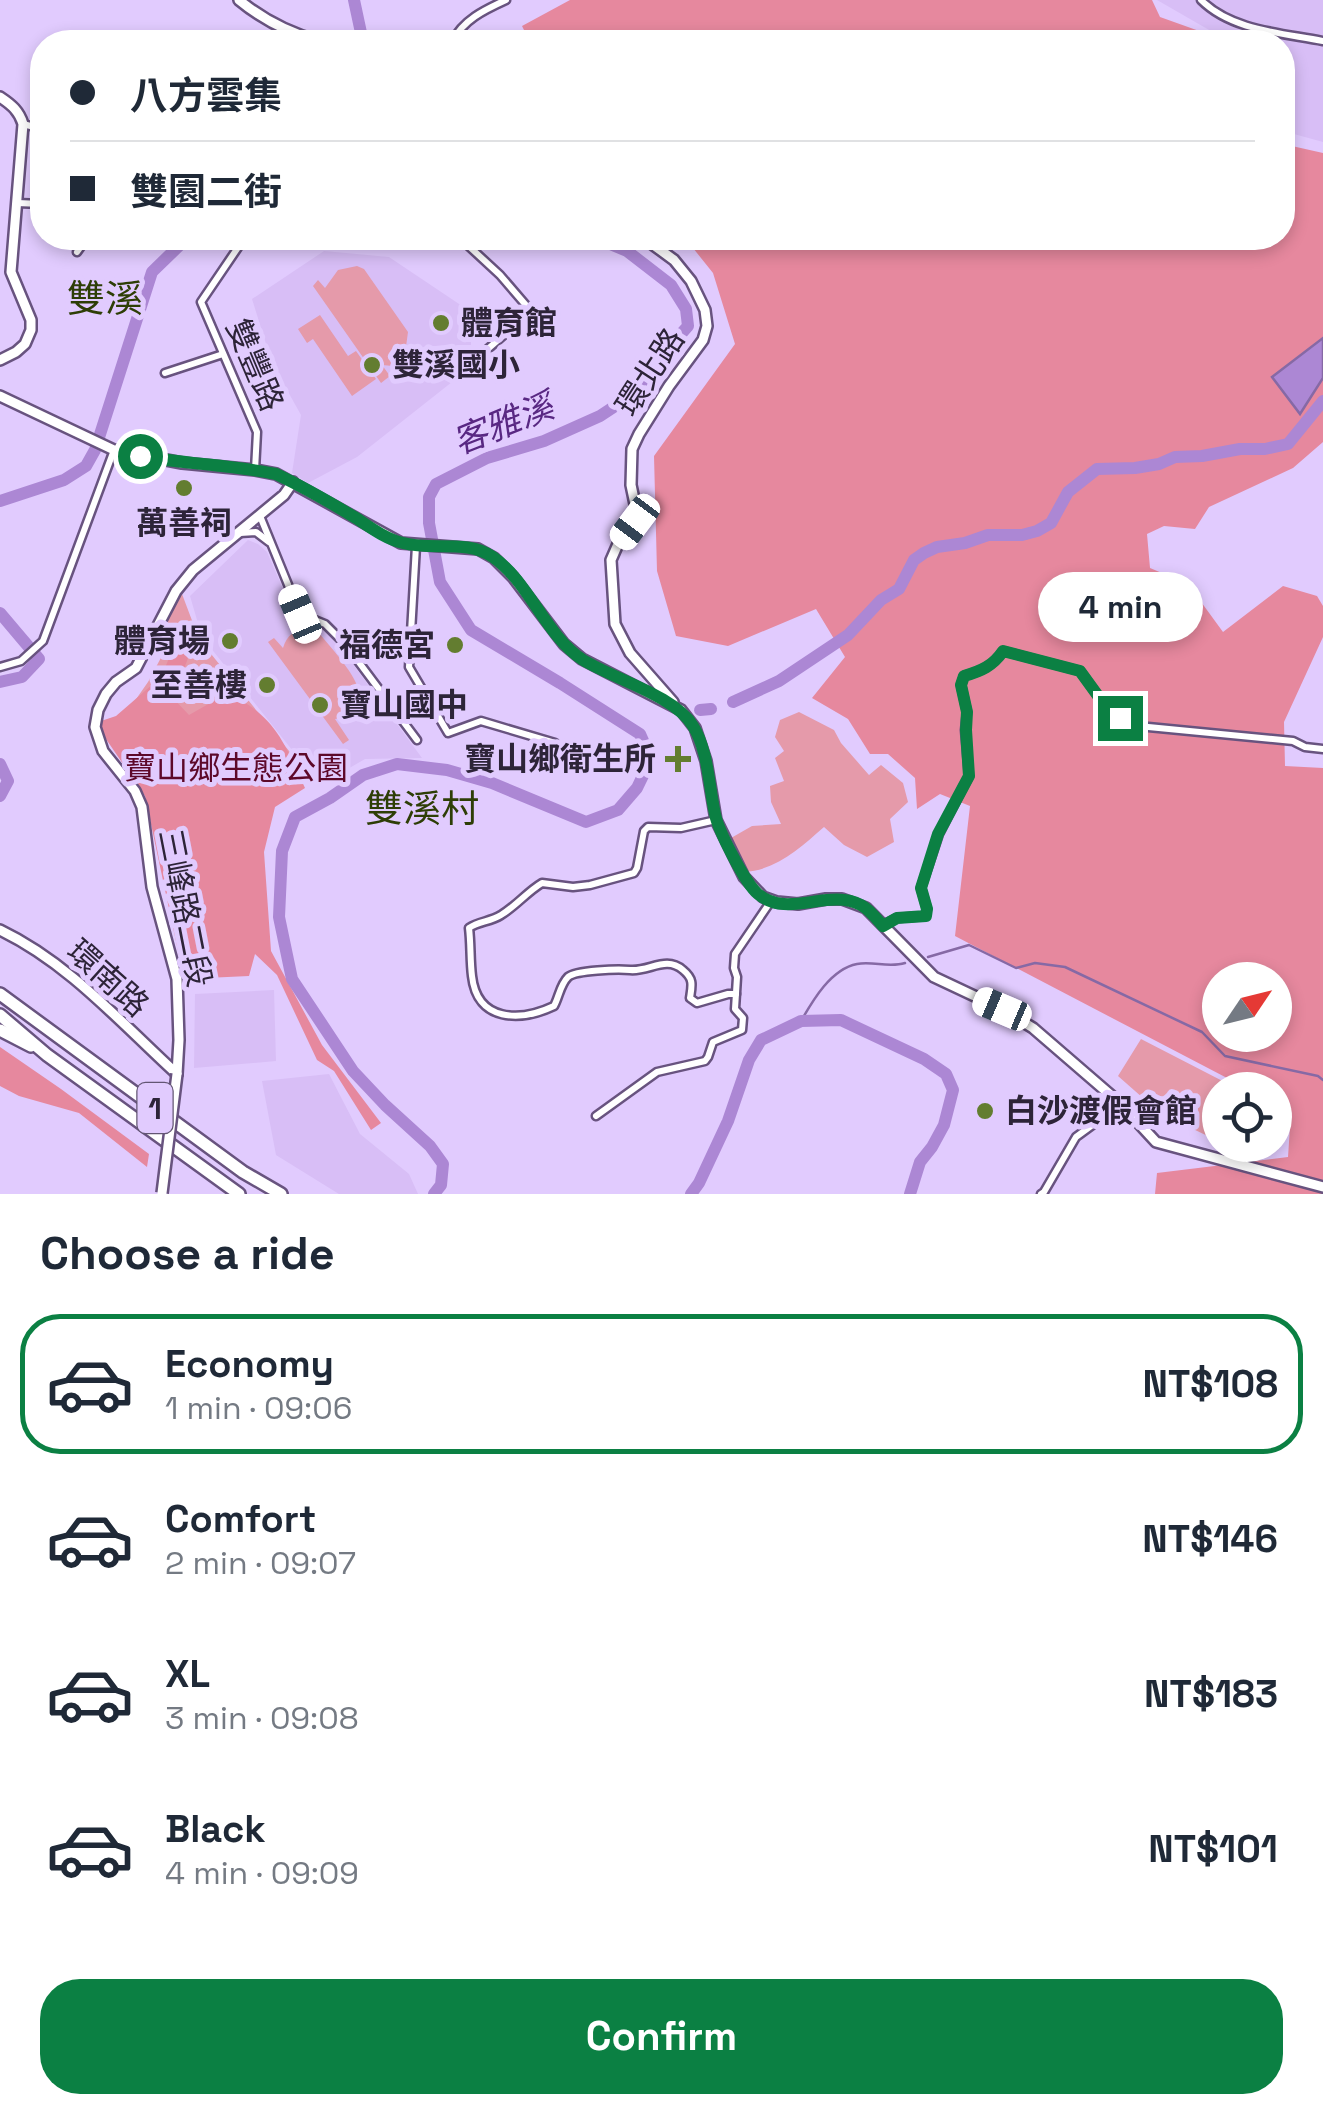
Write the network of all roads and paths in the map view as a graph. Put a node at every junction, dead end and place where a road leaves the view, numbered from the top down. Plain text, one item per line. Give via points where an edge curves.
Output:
1 (239, 0) edge
2 (506, 0) edge
3 (1201, 0) edge
4 (289, 30) edge
5 (460, 30) edge
6 (1266, 30) edge
7 (1295, 36) edge
8 (1323, 41) edge
9 (0, 97) edge
10 (23, 124) junction
11 (30, 126) edge
12 (16, 203) junction
13 (30, 204) edge
14 (236, 250) edge
15 (473, 250) edge
16 (660, 250) edge
17 (223, 354) junction
18 (0, 360) edge
19 (473, 362) dead end
20 (166, 373) dead end
21 (0, 396) edge
22 (114, 450) junction
23 (255, 470) junction
24 (293, 482) junction
25 (260, 515) junction
26 (234, 535) junction
27 (416, 546) junction
28 (274, 550) junction
29 (0, 666) edge
30 (681, 710) junction
31 (417, 740) dead end
32 (556, 742) dead end
33 (1323, 749) edge
34 (716, 820) junction
35 (771, 900) junction
36 (883, 926) junction
37 (0, 930) edge
38 (0, 994) edge
39 (736, 994) junction
40 (0, 1015) edge
41 (0, 1030) edge
42 (48, 1056) junction
43 (177, 1074) junction
44 (1121, 1104) junction
45 (596, 1116) dead end
46 (1323, 1187) edge
47 (162, 1193) edge
48 (238, 1194) edge
49 (281, 1194) edge
50 (1041, 1194) edge

1 - 4 street
2 - 5 street
3 - 6 street
7 - 8 street
9 - 10 street
10 - 11 street
10 - 12 street
12 - 13 street
12 - 18 street via 11,272 30,330 25,344
14 - 17 street, 雙豐路 via 201,302
15 - 19 street via 530,312
16 - 30 street, 環北路 via 691,280 706,326 638,434 632,450 635,522 611,560 615,624 630,654
17 - 20 street
17 - 23 street, 雙豐路 via 257,432
21 - 22 street
22 - 23 street
22 - 29 street via 43,640 21,661
23 - 24 street
24 - 25 street, 三峰路二段
24 - 27 street via 387,537
25 - 26 street, 三峰路二段
25 - 28 street
26 - 28 street via 256,532
26 - 43 street, 三峰路二段 via 176,591 136,668 106,694 94,727 142,807 152,886 177,979
27 - 30 street via 478,550 494,558 582,659
27 - 32 street via 409,667 448,733 481,721
28 - 31 street via 300,614 325,624 346,646
30 - 34 street, 環北路 via 696,728
33 - 36 street via 1138,726 1109,711 1080,671 1003,651 980,672 964,676 961,685 969,776 938,834 921,888 926,916
34 - 35 street, 環北路 via 744,878
34 - 39 street via 648,827 634,873 590,885 542,884 500,916 473,924 472,979 491,1012 513,1016 554,1006 570,975 666,963 690,976 692,1002
35 - 36 street via 842,899 866,908
35 - 39 street via 735,954
36 - 44 street via 934,977 1033,1028
37 - 43 street, 環南路 via 66,972
38 - 49 highway, 1
39 - 45 street via 742,1030 713,1042 704,1061 658,1072
40 - 42 highway, 1
41 - 42 highway
42 - 48 highway, 1
43 - 47 street, 三峰路二段, bridge
44 - 46 street via 1156,1142
44 - 50 street via 1076,1137

